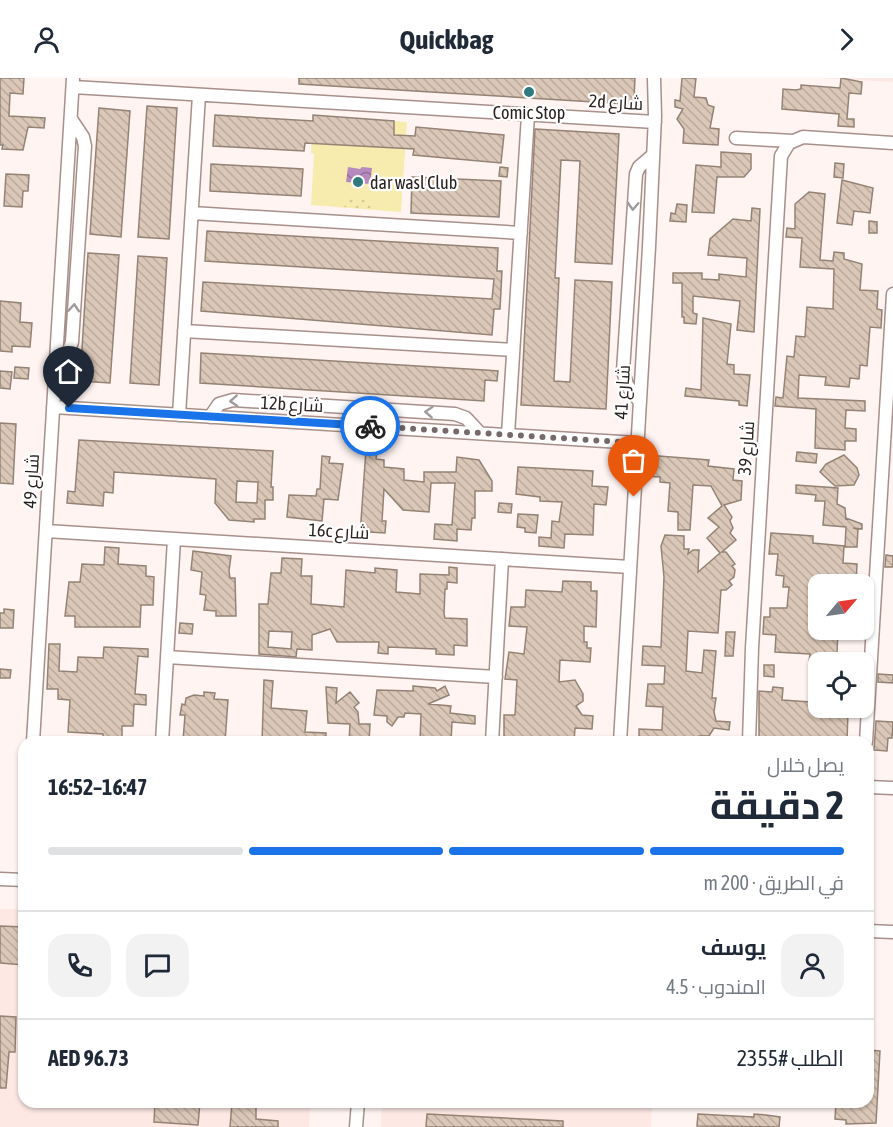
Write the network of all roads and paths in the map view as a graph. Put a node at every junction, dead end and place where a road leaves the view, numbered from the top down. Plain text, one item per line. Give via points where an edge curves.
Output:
1 (654, 78) edge
2 (661, 78) edge
3 (73, 82) edge
4 (199, 94) junction
5 (528, 115) junction
6 (655, 119) junction
7 (736, 138) dead end
8 (793, 141) junction
9 (893, 142) edge
10 (653, 155) junction
11 (192, 213) junction
12 (521, 233) junction
13 (893, 294) edge
14 (184, 331) junction
15 (513, 350) junction
16 (640, 402) junction
17 (53, 407) junction
18 (179, 415) junction
19 (210, 417) junction
20 (480, 433) junction
21 (508, 435) junction
22 (637, 443) junction
23 (46, 531) junction
24 (174, 539) junction
25 (502, 559) junction
26 (630, 567) junction
27 (167, 657) junction
28 (496, 676) junction
29 (33, 736) edge
30 (162, 736) edge
31 (492, 736) edge
32 (620, 736) edge
33 (749, 736) edge
34 (866, 736) edge
35 (874, 787) edge
36 (893, 788) edge
37 (0, 879) edge
38 (18, 880) edge
39 (874, 931) edge
40 (893, 932) edge
41 (358, 1108) edge
42 (356, 1127) edge

1 - 6 street, شارع 41
2 - 6 street, شارع 41
3 - 4 street, 2d شارع
3 - 17 street, شارع 49
4 - 5 street, 2d شارع
4 - 11 street
5 - 6 street, 2d شارع
5 - 12 street
6 - 10 street, شارع 41
7 - 8 street
8 - 9 street via 811,136
8 - 33 street, شارع 39 via 781,156
10 - 16 street, شارع 41
10 -> 16 street via 636,174 623,371 627,385
11 - 12 street
11 - 14 street
12 - 15 street
13 - 34 street
14 - 15 street
14 - 18 street
15 - 21 street
16 - 22 street, شارع 41
17 - 18 street, 12b شارع
17 - 23 street, شارع 49
18 - 19 street, 12b شارع
19 - 20 street, 12b شارع
20 -> 19 street via 466,418 455,414 233,400 219,404
20 - 21 street, 12b شارع
21 - 22 street, 12b شارع
22 - 26 street, شارع 41
23 - 24 street, 16c شارع
23 - 29 street, شارع 49
24 - 25 street, 16c شارع
24 - 27 street
25 - 26 street, 16c شارع
25 - 28 street
26 - 32 street, شارع 41
27 - 28 street
27 - 30 street
28 - 31 street
35 - 36 street
37 - 38 street
39 - 40 street
41 - 42 street

